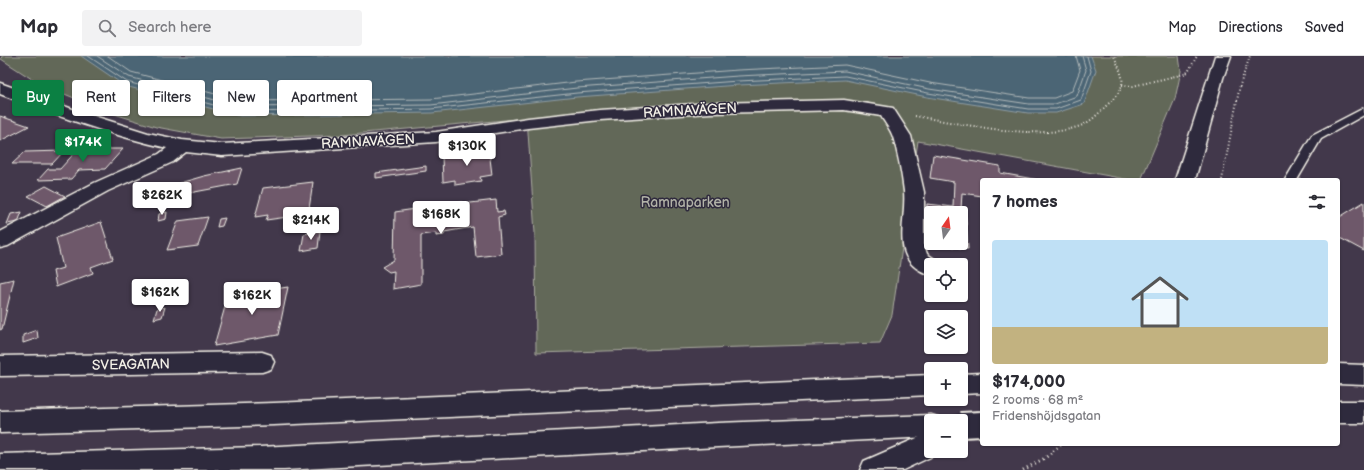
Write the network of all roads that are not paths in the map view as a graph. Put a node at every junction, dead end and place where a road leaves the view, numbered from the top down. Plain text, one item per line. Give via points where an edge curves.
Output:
1 (1223, 56) edge
2 (0, 88) edge
3 (1364, 111) edge
4 (182, 146) junction
5 (1186, 178) edge
6 (1292, 178) edge
7 (0, 241) edge
8 (924, 262) edge
9 (262, 362) dead end
10 (0, 366) edge
11 (1340, 374) edge
12 (1364, 375) edge
13 (980, 382) edge
14 (968, 383) edge
15 (924, 385) edge
16 (1340, 412) edge
17 (1364, 412) edge
18 (980, 421) edge
19 (0, 422) edge
20 (980, 424) edge
21 (968, 425) edge
22 (924, 426) edge
23 (968, 427) edge
24 (924, 447) edge
25 (0, 467) edge
26 (874, 470) edge

1 - 5 main road
2 - 4 main road, RAMNAVÄGEN via 72,115
3 - 6 lane via 1316,137
4 - 7 main road via 166,158 101,187
4 - 8 main road, RAMNAVÄGEN via 222,150 436,137 600,115 710,108 844,105 887,112 902,136 914,192 913,245 918,258
9 - 10 main road, SVEAGATAN
11 - 12 main road
13 - 14 main road
15 - 19 main road via 274,414
16 - 17 main road
18 - 23 main road
20 - 21 main road, bridge
22 - 25 main road via 260,459
24 - 26 main road

